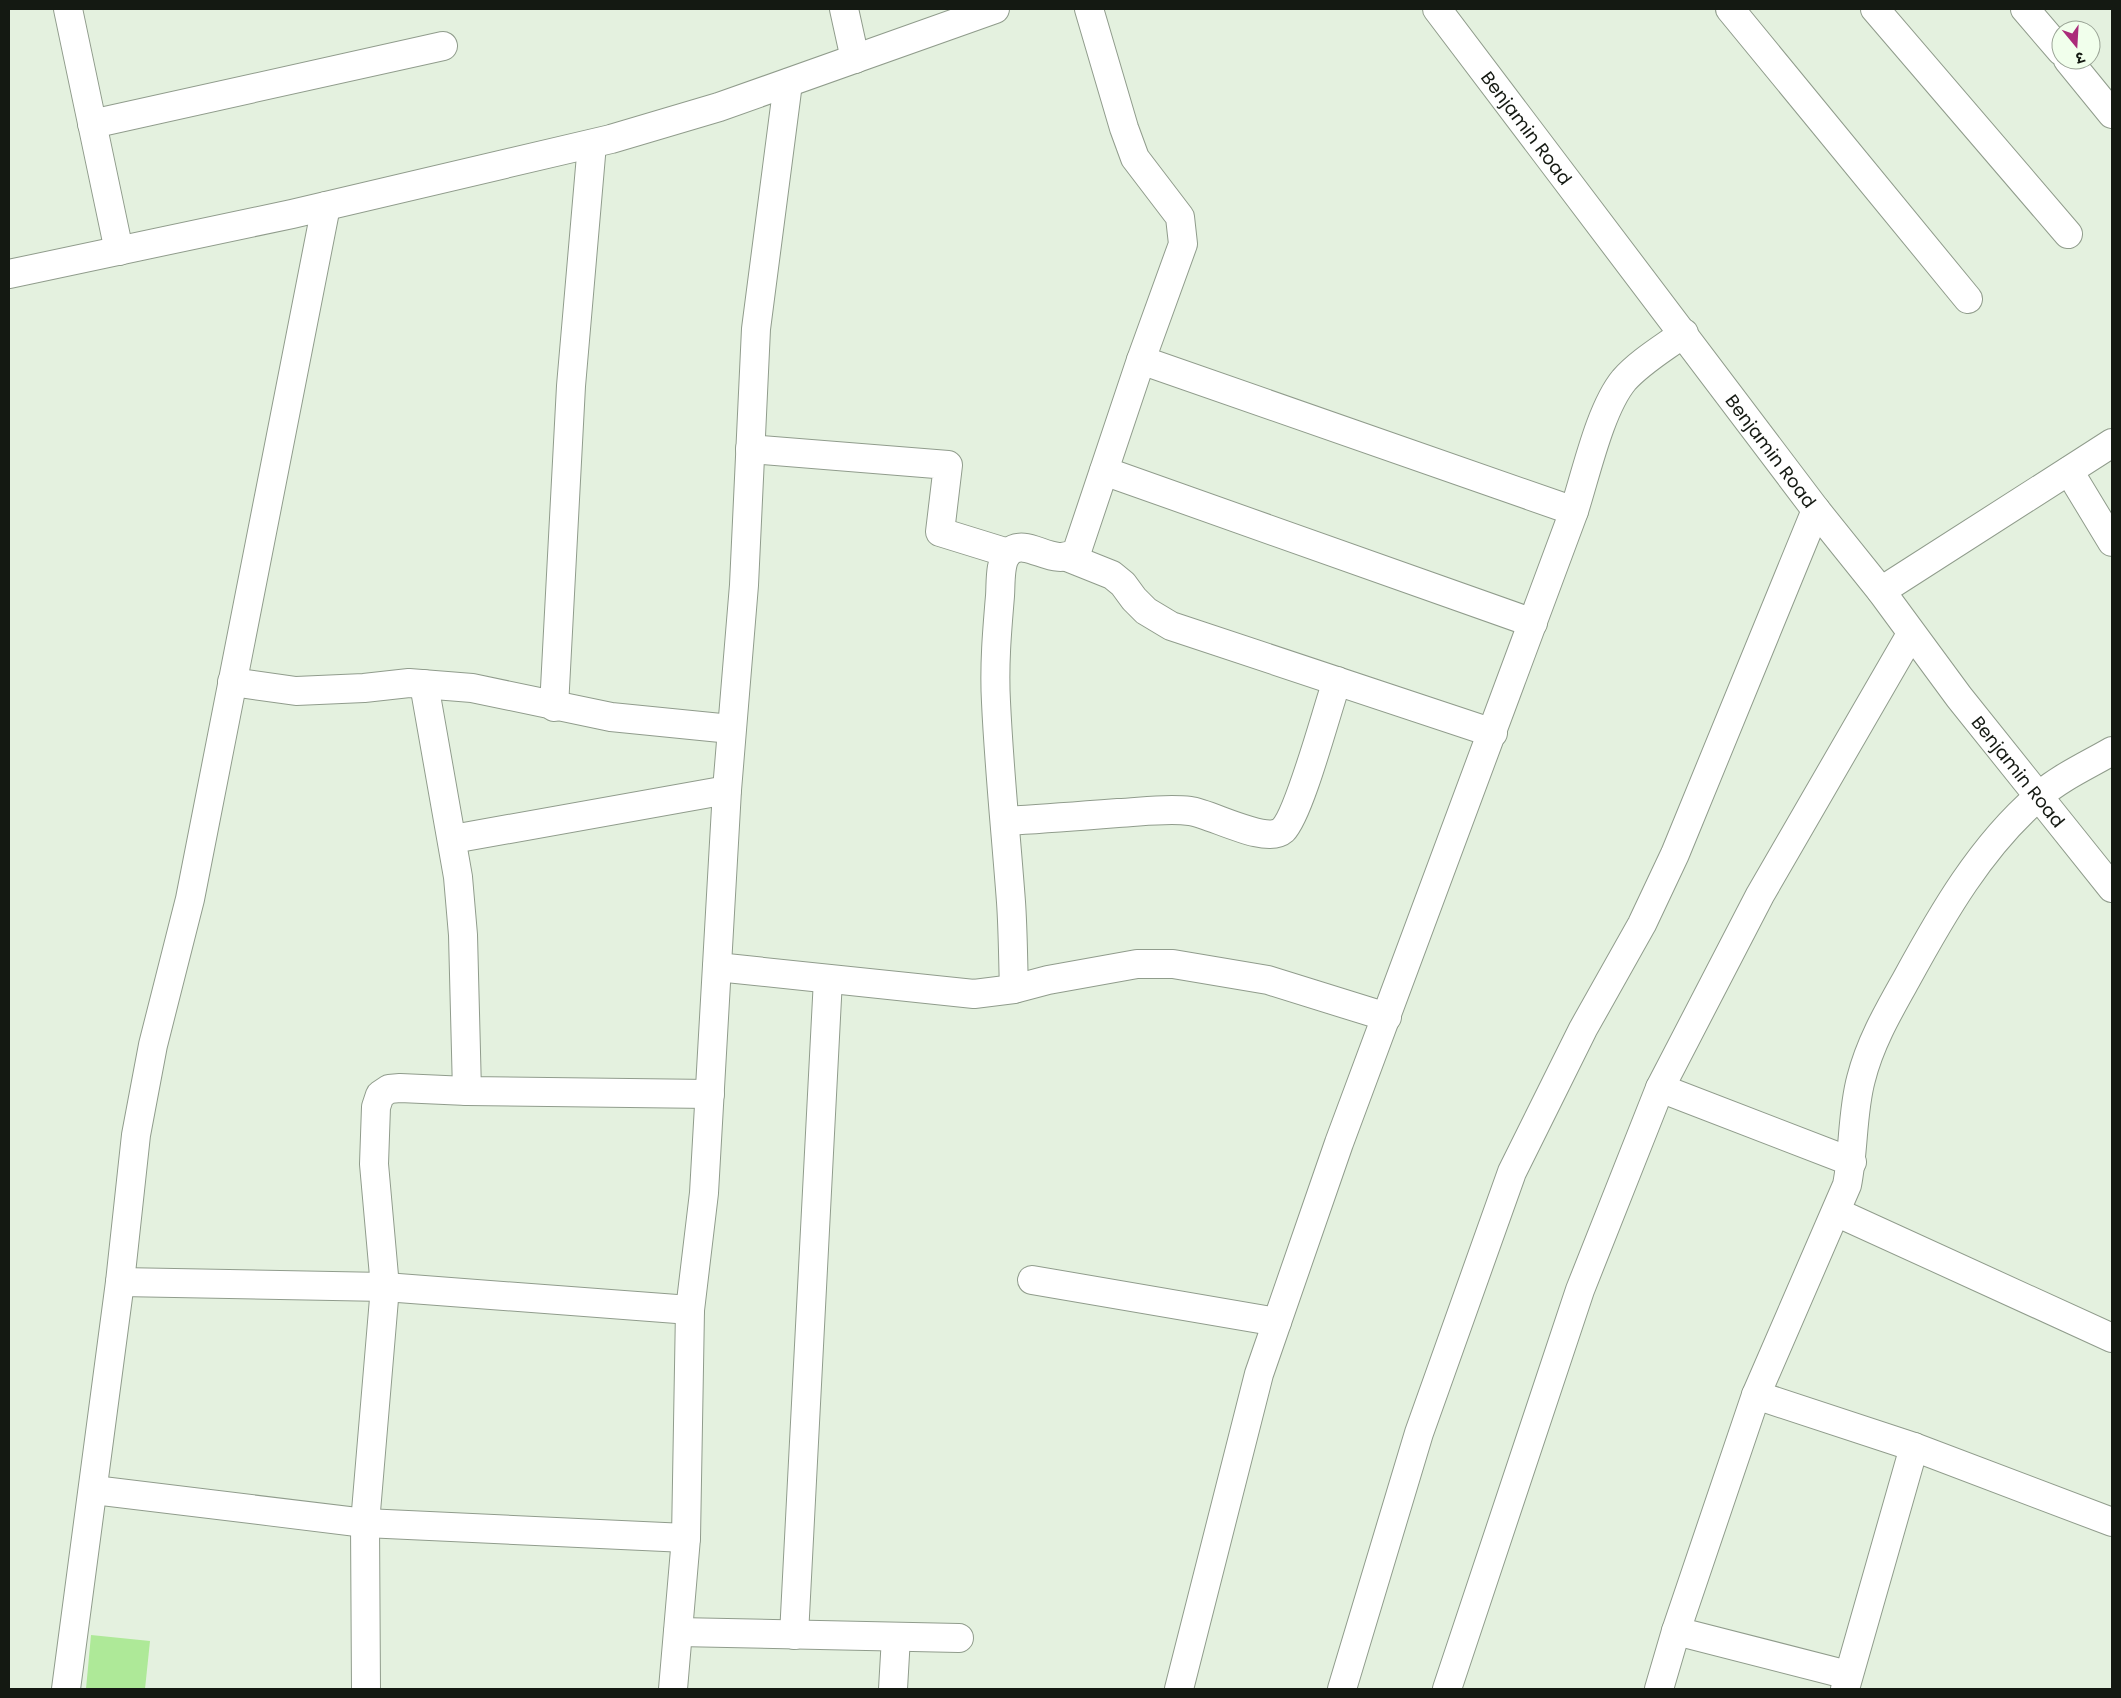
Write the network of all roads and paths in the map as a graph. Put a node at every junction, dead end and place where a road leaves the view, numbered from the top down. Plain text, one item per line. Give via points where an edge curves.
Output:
1 (68, 9) edge
2 (844, 9) edge
3 (995, 9) edge
4 (1089, 9) edge
5 (1437, 9) edge
6 (1730, 9) edge
7 (1875, 9) edge
8 (2025, 9) edge
9 (2051, 39) edge
10 (442, 46) dead end
11 (855, 59) junction
12 (2076, 70) edge
13 (788, 83) junction
14 (2112, 114) edge
15 (92, 124) junction
16 (592, 144) junction
17 (326, 206) junction
18 (2068, 234) dead end
19 (119, 251) junction
20 (9, 274) edge
21 (1968, 299) dead end
22 (1684, 333) junction
23 (1141, 360) junction
24 (2112, 443) edge
25 (750, 449) junction
26 (1104, 471) junction
27 (2069, 471) junction
28 (1816, 510) junction
29 (1574, 511) junction
30 (2112, 542) edge
31 (1008, 553) junction
32 (1067, 557) junction
33 (1881, 591) junction
34 (1533, 623) junction
35 (1911, 634) junction
36 (1337, 681) junction
37 (232, 682) junction
38 (424, 684) junction
39 (554, 707) junction
40 (731, 729) junction
41 (1493, 733) junction
42 (2112, 750) edge
43 (727, 790) junction
44 (2040, 795) junction
45 (1005, 821) junction
46 (453, 839) junction
47 (2112, 888) edge
48 (717, 967) junction
49 (828, 979) junction
50 (1014, 989) junction
51 (1387, 1017) junction
52 (1660, 1088) junction
53 (467, 1091) junction
54 (710, 1094) junction
55 (1852, 1162) junction
56 (1836, 1212) junction
57 (1032, 1280) dead end
58 (120, 1282) junction
59 (384, 1287) junction
60 (690, 1310) junction
61 (1277, 1322) junction
62 (2112, 1338) edge
63 (1756, 1395) junction
64 (1914, 1447) junction
65 (94, 1490) junction
66 (2112, 1522) edge
67 (366, 1523) junction
68 (686, 1538) junction
69 (1676, 1631) junction
70 (678, 1632) junction
71 (794, 1635) junction
72 (896, 1637) junction
73 (959, 1638) dead end
74 (1847, 1682) edge
75 (66, 1689) edge
76 (366, 1689) edge
77 (673, 1689) edge
78 (893, 1689) edge
79 (1178, 1689) edge
80 (1342, 1689) edge
81 (1447, 1689) edge
82 (1659, 1689) edge

1 - 15 street
2 - 11 street
3 - 11 street
4 - 23 street via 1135,158 1171,202 1183,230 1179,258
5 - 22 street, Benjamin Road
6 - 21 street
7 - 18 street
8 - 9 street
10 - 15 street
11 - 13 street
12 - 14 street
13 - 16 street via 720,107
13 - 25 street via 756,329
15 - 19 street
16 - 17 street
16 - 39 street via 571,386
17 - 19 street
17 - 37 street
19 - 20 street
22 - 28 street, Benjamin Road
22 - 29 street via 1638,366 1615,393
23 - 26 street
23 - 29 street
24 - 27 street
25 - 31 street via 948,466 940,532
25 - 40 street via 744,585
26 - 32 street via 1077,551
26 - 34 street
27 - 30 street
27 - 33 street
28 - 33 street, Benjamin Road
28 - 80 street via 1675,854 1642,924 1583,1029 1512,1172 1420,1433
29 - 34 street
31 - 32 street via 1021,548 1059,558
31 - 45 street via 1002,576 996,700
32 - 36 street via 1112,575 1146,611 1171,626
33 - 35 street, Benjamin Road
34 - 41 street
35 - 44 street, Benjamin Road
35 - 52 street via 1760,895
36 - 41 street
36 - 45 street via 1290,820 1276,834 1259,834 1210,815 1189,811
37 - 38 street via 296,690
37 - 58 street via 190,899 153,1045 139,1117
38 - 39 street via 472,688
38 - 46 street
39 - 40 street via 611,717
40 - 43 street
41 - 51 street
42 - 44 street
43 - 46 street
43 - 48 street
44 - 47 street, Benjamin Road
44 - 55 street via 2001,832 1971,871 1924,946 1873,1040 1860,1081
45 - 50 street
46 - 53 street via 463,935
48 - 49 street
48 - 54 street
49 - 50 street via 974,994
49 - 71 street
50 - 51 street via 1137,964 1173,964 1268,980
51 - 61 street
52 - 55 street
52 - 81 street via 1580,1290
53 - 54 street
53 - 59 street via 400,1088 389,1089 380,1095 376,1107 374,1164
54 - 60 street via 704,1193
55 - 56 street
56 - 62 street
56 - 63 street
57 - 61 street
58 - 59 street
58 - 65 street
59 - 60 street
59 - 67 street
60 - 68 street
61 - 79 street via 1259,1374
63 - 64 street
63 - 69 street
64 - 66 street
64 - 74 street
65 - 67 street
65 - 75 street
67 - 68 street
67 - 76 street
68 - 70 street
69 - 74 street
69 - 82 street
70 - 71 street
70 - 77 street
71 - 72 street
72 - 73 street
72 - 78 street

